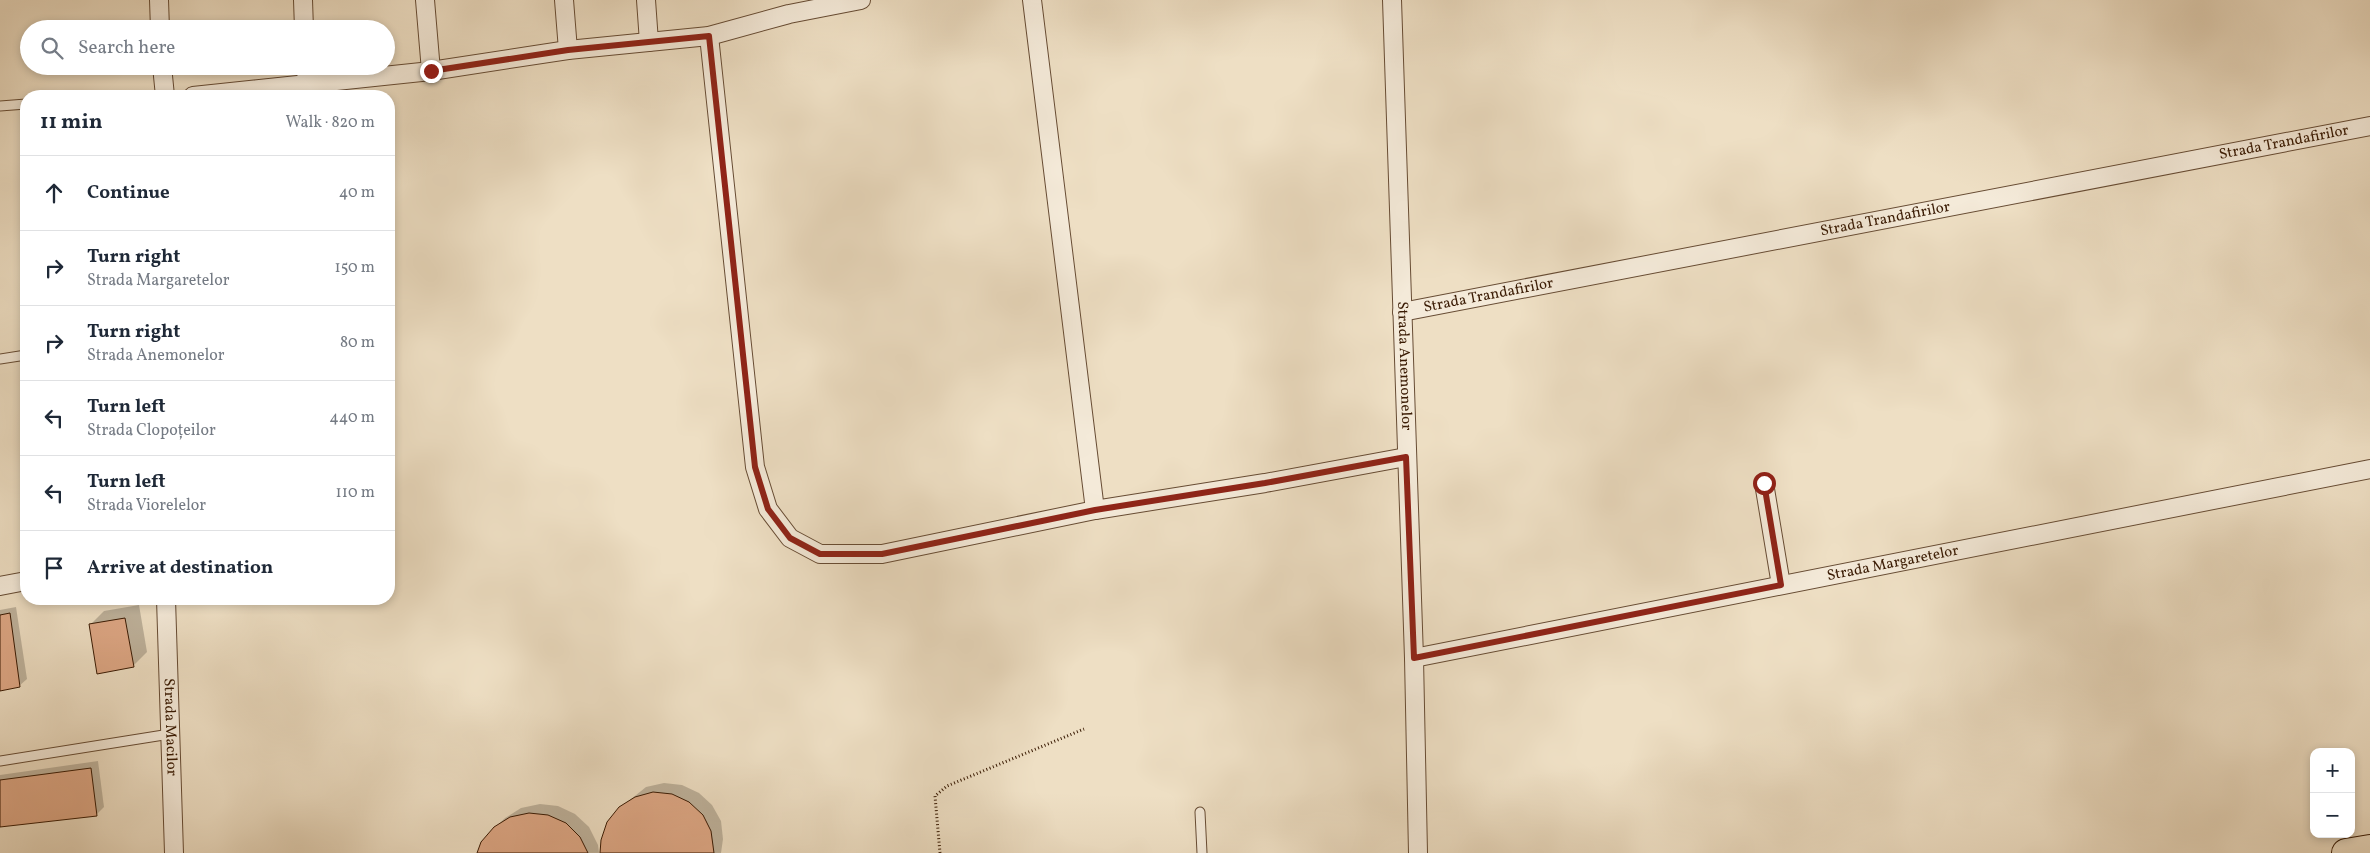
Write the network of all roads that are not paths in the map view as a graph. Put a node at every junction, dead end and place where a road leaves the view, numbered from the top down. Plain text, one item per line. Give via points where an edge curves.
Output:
1 (159, 0) edge
2 (303, 0) edge
3 (425, 0) edge
4 (564, 0) edge
5 (646, 0) edge
6 (861, 0) edge
7 (1032, 0) edge
8 (1392, 0) edge
9 (788, 7) edge
10 (160, 20) edge
11 (304, 20) edge
12 (709, 36) junction
13 (649, 42) junction
14 (568, 50) junction
15 (431, 71) junction
16 (163, 75) edge
17 (306, 75) edge
18 (307, 85) junction
19 (164, 90) edge
20 (255, 90) edge
21 (20, 104) edge
22 (0, 106) edge
23 (2370, 126) edge
24 (1402, 312) junction
25 (20, 356) edge
26 (0, 359) edge
27 (1406, 457) junction
28 (2370, 469) edge
29 (1764, 483) dead end
30 (1095, 510) junction
31 (20, 582) edge
32 (1781, 585) junction
33 (0, 586) edge
34 (166, 605) edge
35 (1414, 658) junction
36 (170, 734) junction
37 (0, 761) edge
38 (1200, 812) dead end
39 (2370, 849) edge
40 (174, 853) edge
41 (1202, 853) edge
42 (1418, 853) edge
43 (2346, 853) edge

1 - 10 street
2 - 11 street
3 - 15 street
4 - 14 street
5 - 13 street
6 - 9 street
7 - 30 street
8 - 24 street, Strada Anemonelor
9 - 12 street
12 - 13 street
12 - 30 street via 755,467 768,509 790,538 820,554 882,554
13 - 14 street
14 - 15 street
15 - 18 street
16 - 19 street
17 - 18 street
18 - 20 street
21 - 22 lane
23 - 24 street, Strada Trandafirilor
24 - 27 street, Strada Anemonelor
25 - 26 lane
27 - 30 street
27 - 35 street, Strada Anemonelor
28 - 32 street, Strada Margaretelor
29 - 32 street
31 - 33 street
32 - 35 street, Strada Margaretelor
34 - 36 street, Strada Macilor
35 - 42 street, Strada Anemonelor
36 - 37 lane
36 - 40 street, Strada Macilor
38 - 41 lane
39 - 43 main road

